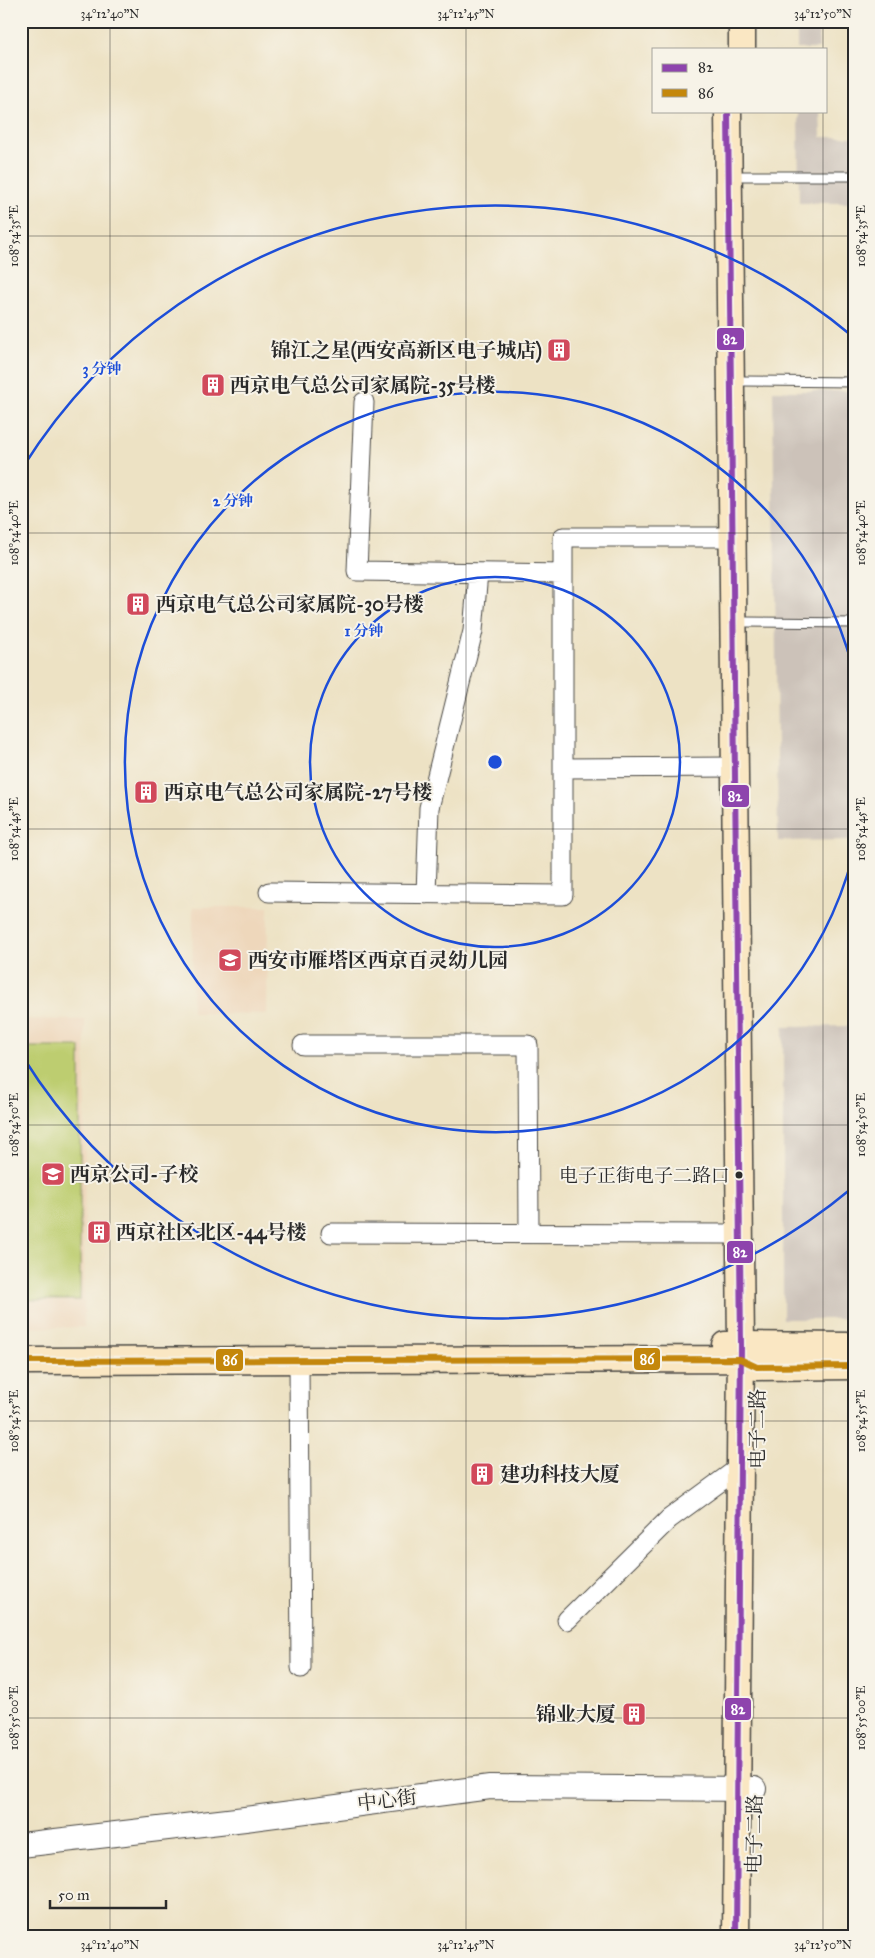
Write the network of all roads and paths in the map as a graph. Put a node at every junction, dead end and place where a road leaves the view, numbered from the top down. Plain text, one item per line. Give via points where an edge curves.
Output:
1 (727, 21) edge
2 (742, 21) edge
3 (727, 48) edge
4 (742, 48) edge
5 (728, 112) edge
6 (742, 112) edge
7 (743, 176) junction
8 (854, 176) edge
9 (744, 381) junction
10 (854, 382) edge
11 (364, 402) dead end
12 (732, 537) junction
13 (478, 573) junction
14 (563, 574) junction
15 (747, 622) junction
16 (854, 623) edge
17 (735, 767) junction
18 (563, 768) junction
19 (269, 892) dead end
20 (426, 894) junction
21 (303, 1045) dead end
22 (331, 1233) dead end
23 (530, 1233) junction
24 (740, 1234) junction
25 (21, 1344) edge
26 (854, 1346) edge
27 (749, 1354) junction
28 (299, 1360) junction
29 (21, 1361) edge
30 (854, 1366) edge
31 (740, 1466) junction
32 (567, 1620) dead end
33 (301, 1668) dead end
34 (746, 1789) junction
35 (21, 1845) edge
36 (736, 1937) edge
37 (753, 1937) edge

1 - 3 main road
2 - 4 main road
5 - 12 main road, 电子二路
6 - 7 main road, 电子二路
7 - 8 lane
7 - 9 main road, 电子二路
9 - 10 lane
9 - 15 main road, 电子二路
11 - 13 street via 357,571
12 - 14 street via 563,538
12 - 17 main road, 电子二路
13 - 14 street
13 - 20 street via 473,631 429,808
14 - 18 street
15 - 16 lane
15 - 27 main road, 电子二路
17 - 18 street
17 - 24 main road, 电子二路
18 - 20 street via 563,896
19 - 20 street
21 - 23 street via 528,1045
22 - 23 street
23 - 24 street
24 - 27 main road, 电子二路
25 - 27 main road
26 - 27 main road
27 - 28 main road
27 - 30 main road
27 - 31 main road, 电子二路
27 - 34 main road, 电子二路
28 - 29 main road
28 - 33 street
31 - 32 street via 669,1519
31 - 34 main road, 电子二路
34 - 35 street, 中心街 via 490,1786
34 - 36 main road, 电子二路
34 - 37 main road, 电子二路

